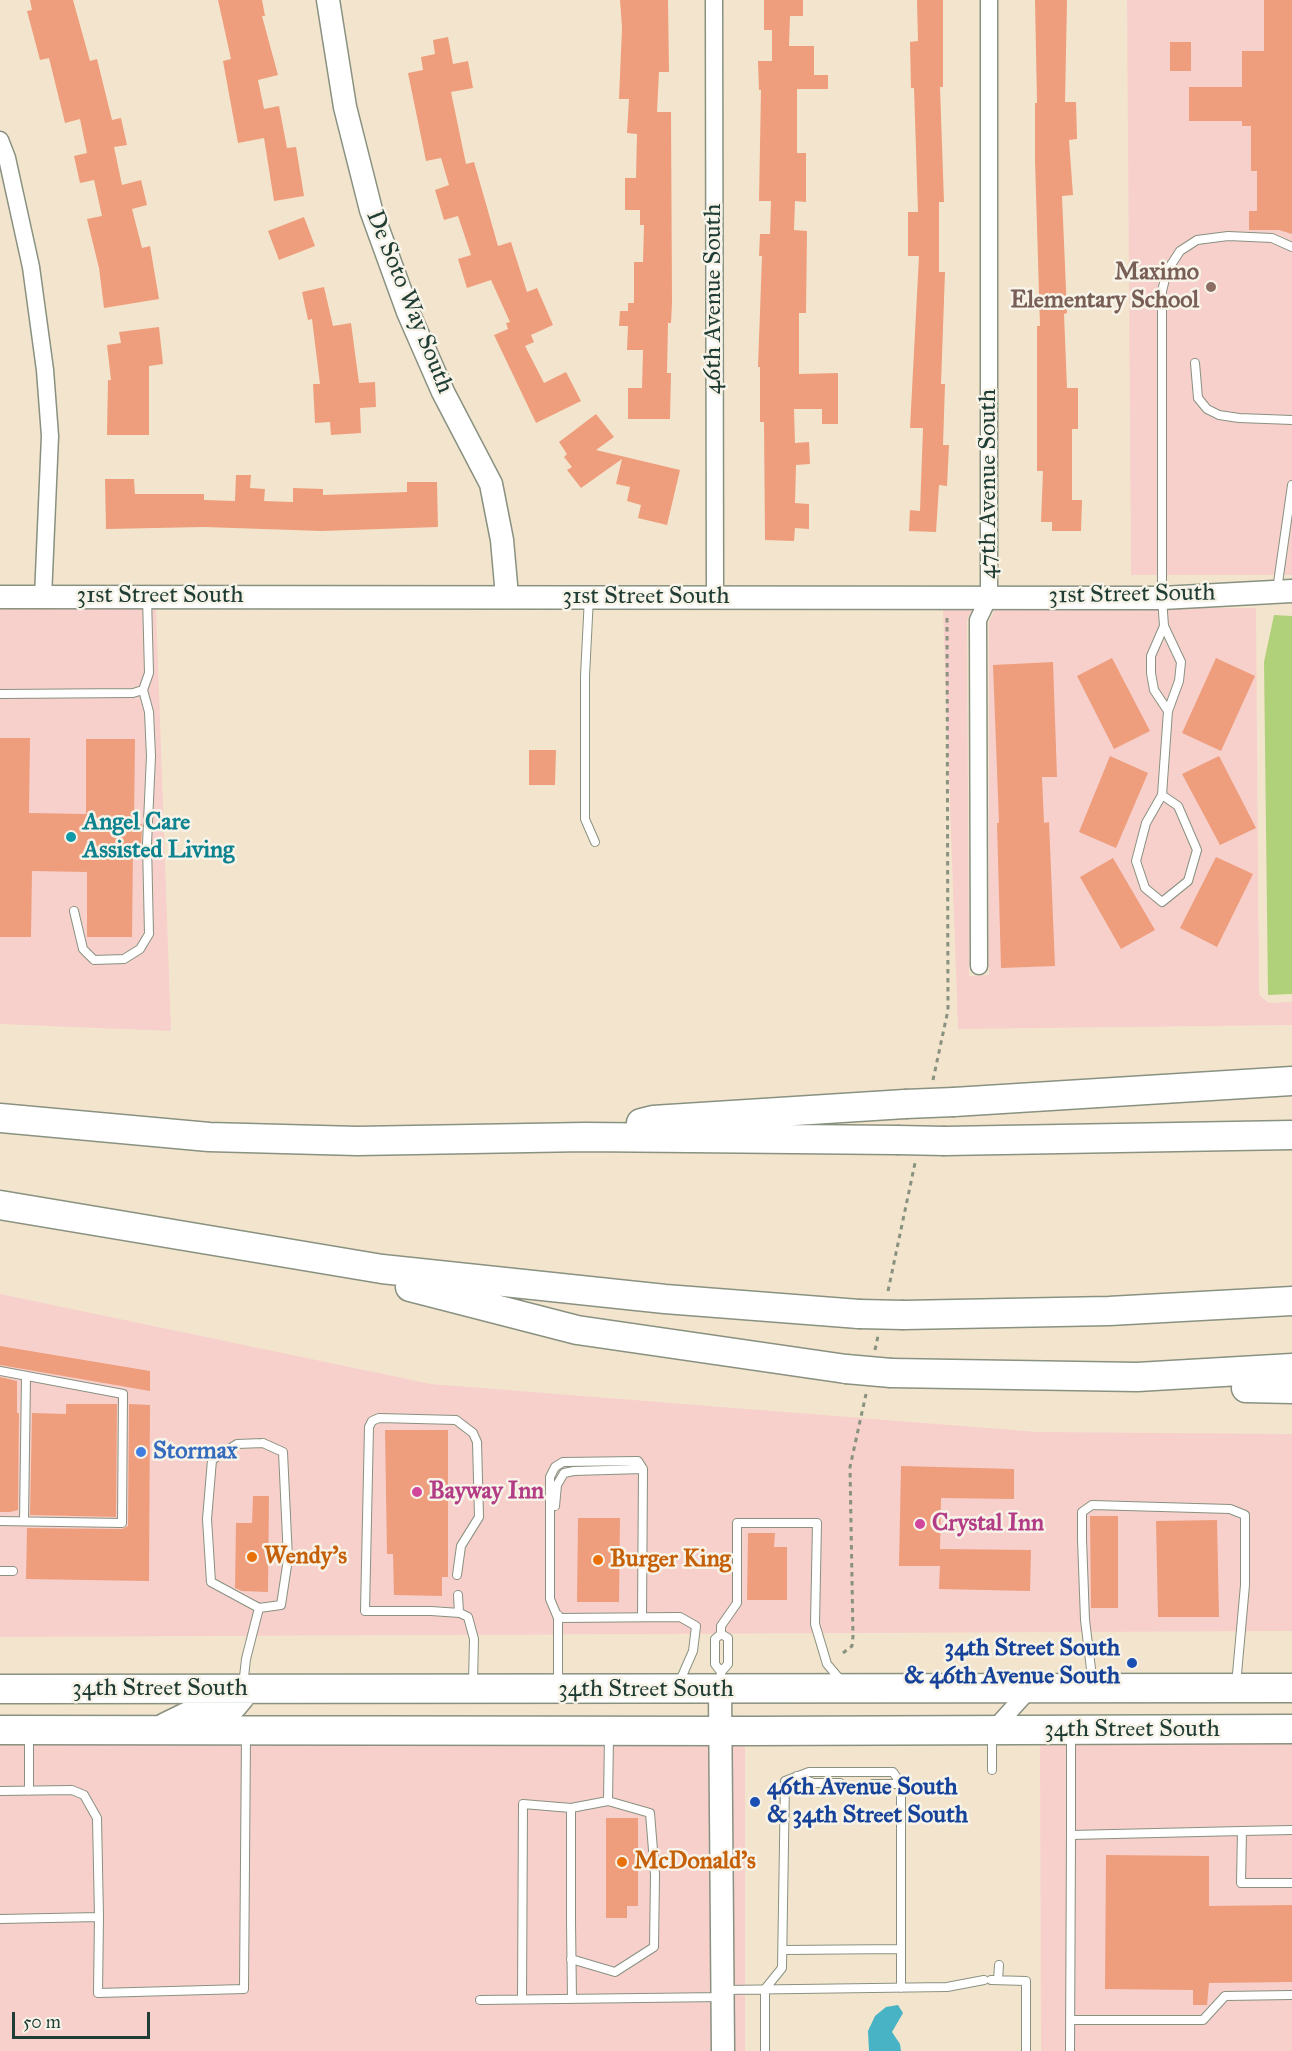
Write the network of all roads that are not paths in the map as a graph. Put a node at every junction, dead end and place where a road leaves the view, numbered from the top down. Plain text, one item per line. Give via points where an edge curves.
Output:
1 (328, 0) edge
2 (714, 0) edge
3 (989, 0) edge
4 (0, 140) edge
5 (1292, 247) edge
6 (1195, 363) dead end
7 (1292, 420) edge
8 (1292, 485) edge
9 (1284, 591) edge
10 (507, 596) junction
11 (0, 597) edge
12 (43, 597) junction
13 (147, 597) junction
14 (589, 597) junction
15 (989, 597) junction
16 (715, 598) junction
17 (1162, 598) junction
18 (1164, 626) junction
19 (143, 690) junction
20 (0, 693) edge
21 (1168, 711) junction
22 (1162, 795) junction
23 (595, 842) dead end
24 (74, 911) dead end
25 (979, 966) dead end
26 (1292, 1081) edge
27 (0, 1118) edge
28 (1292, 1136) edge
29 (585, 1137) junction
30 (0, 1205) edge
31 (262, 1250) junction
32 (1292, 1301) edge
33 (1292, 1368) edge
34 (0, 1371) edge
35 (26, 1376) junction
36 (1137, 1377) junction
37 (1292, 1389) edge
38 (0, 1521) edge
39 (24, 1521) junction
40 (0, 1571) edge
41 (13, 1571) dead end
42 (457, 1575) dead end
43 (459, 1595) dead end
44 (259, 1608) junction
45 (459, 1613) junction
46 (642, 1617) junction
47 (558, 1618) junction
48 (721, 1630) junction
49 (720, 1681) junction
50 (1236, 1688) junction
51 (1292, 1688) edge
52 (0, 1689) edge
53 (243, 1689) junction
54 (335, 1689) junction
55 (1030, 1689) junction
56 (1093, 1689) junction
57 (473, 1690) junction
58 (558, 1690) junction
59 (676, 1690) junction
60 (850, 1690) junction
61 (1292, 1729) edge
62 (0, 1730) edge
63 (30, 1730) junction
64 (160, 1730) junction
65 (246, 1730) junction
66 (1071, 1730) junction
67 (609, 1731) junction
68 (721, 1731) junction
69 (992, 1731) junction
70 (992, 1770) dead end
71 (797, 1776) junction
72 (840, 1783) dead end
73 (873, 1784) dead end
74 (901, 1784) junction
75 (0, 1791) edge
76 (29, 1791) junction
77 (608, 1801) junction
78 (570, 1808) junction
79 (1292, 1830) edge
80 (1242, 1831) junction
81 (1071, 1835) junction
82 (1292, 1883) edge
83 (99, 1917) junction
84 (0, 1919) edge
85 (902, 1949) junction
86 (783, 1950) junction
87 (572, 1959) junction
88 (999, 1965) dead end
89 (991, 1980) junction
90 (901, 1988) junction
91 (765, 1989) junction
92 (723, 1994) junction
93 (1292, 1995) edge
94 (522, 1999) junction
95 (572, 1999) junction
96 (480, 2000) dead end
97 (1070, 2020) junction
98 (723, 2051) edge
99 (765, 2051) edge
100 (1026, 2051) edge
101 (1070, 2051) edge

1 - 10 street, De Soto Way South via 345,107 371,210 416,332 491,484
2 - 16 street, 46th Avenue South
3 - 15 street, 47th Avenue South
4 - 12 street via 31,267 45,370 50,436
5 - 17 lane via 1272,238 1228,236 1197,240 1180,251 1167,271 1162,291
6 - 7 lane via 1198,398 1208,409 1239,418
8 - 9 lane
9 - 17 street, 31st Street South
10 - 13 street, 31st Street South
10 - 14 street, 31st Street South
11 - 12 street, 31st Street South
12 - 13 street, 31st Street South
13 - 19 lane via 148,674
14 - 16 street, 31st Street South
14 - 23 lane via 585,819
15 - 16 street, 31st Street South
15 - 17 street, 31st Street South
15 - 25 street, 47th Avenue South via 978,620
17 - 18 lane
18 - 21 lane via 1181,662
18 - 21 lane via 1151,656 1150,673 1154,690
19 - 20 lane
19 - 24 lane via 149,712 151,756 148,934 140,949 124,959 94,960 83,949
21 - 22 lane
22 - 22 lane via 1146,823 1136,861 1145,888 1162,902 1188,881 1197,850 1178,807
26 - 29 highway, bridge via 653,1120
27 - 29 highway via 220,1137 357,1141
28 - 29 highway, bridge via 945,1141
30 - 31 highway
31 - 32 highway, bridge via 526,1286 859,1314 1109,1311
31 - 36 highway, bridge via 577,1330 891,1373
33 - 36 highway
34 - 35 lane
35 - 39 lane
35 - 39 lane via 123,1394 122,1523
36 - 37 highway via 1235,1388
38 - 39 lane
40 - 41 lane
42 - 45 lane via 461,1546 479,1517 477,1442 473,1433 456,1420 372,1421 365,1611
43 - 45 lane
44 - 44 lane via 281,1605 288,1559 283,1452 263,1443 237,1444 212,1460 207,1519 211,1582
44 - 53 lane
45 - 57 lane via 468,1617 474,1639
46 - 47 lane
46 - 47 lane via 643,1469 574,1471 564,1473 557,1485
46 - 59 lane via 680,1617 696,1626 693,1651
47 - 58 lane
48 - 49 lane via 715,1639
48 - 49 lane via 728,1638 728,1664
48 - 60 lane via 737,1603 737,1523 817,1523 815,1624 819,1646 827,1664
49 - 59 highway, 34th Street South
49 - 60 highway, 34th Street South
49 - 68 street
50 - 51 highway, 34th Street South
50 - 56 highway, 34th Street South
50 - 56 lane via 1245,1585 1245,1515 1230,1509 1092,1505 1082,1512 1082,1539
52 - 53 highway, 34th Street South
53 - 54 highway, 34th Street South
53 - 64 highway via 241,1698 233,1705 199,1711
54 - 57 highway, 34th Street South
54 - 65 highway via 301,1705 258,1709 250,1713
55 - 56 highway, 34th Street South
55 - 60 highway, 34th Street South
55 - 69 street
57 - 58 highway, 34th Street South
58 - 59 highway, 34th Street South
61 - 66 highway, 34th Street South
62 - 63 highway, 34th Street South
63 - 64 highway, 34th Street South
63 - 76 lane
64 - 65 highway, 34th Street South
65 - 67 highway, 34th Street South
65 - 83 lane via 244,1989 98,1993
66 - 69 highway, 34th Street South
66 - 81 lane
67 - 68 highway, 34th Street South
67 - 77 lane
68 - 69 highway, 34th Street South
68 - 92 street
69 - 70 lane
71 - 72 lane via 813,1783
71 - 74 lane via 809,1772 893,1772
71 - 86 lane via 785,1781
73 - 74 lane
74 - 85 lane
75 - 76 lane
76 - 83 lane via 72,1790 84,1795 97,1818
77 - 78 lane
77 - 87 lane via 650,1813 655,1875 654,1947 615,1972
78 - 87 lane
78 - 94 lane via 523,1804
79 - 80 lane
80 - 81 lane
80 - 82 lane via 1241,1883
81 - 97 lane
83 - 84 lane
85 - 86 lane
85 - 90 lane
86 - 91 lane via 782,1968
87 - 95 lane
88 - 89 lane
89 - 90 lane
89 - 100 lane via 1026,1981
90 - 91 lane
91 - 92 lane
91 - 99 lane
92 - 95 lane
92 - 98 street
93 - 97 lane via 1225,1996 1203,2020
94 - 95 lane
94 - 96 lane
97 - 101 lane

